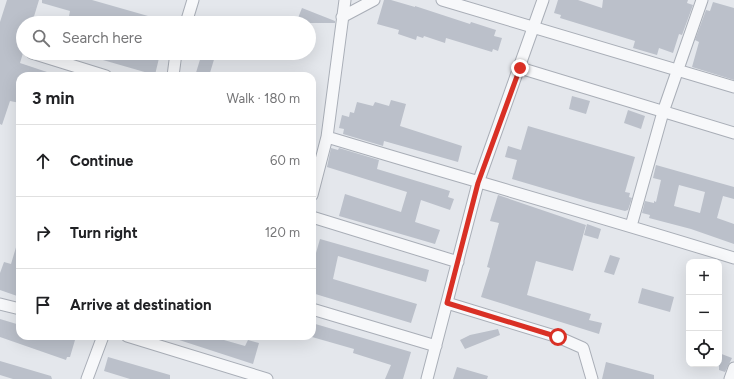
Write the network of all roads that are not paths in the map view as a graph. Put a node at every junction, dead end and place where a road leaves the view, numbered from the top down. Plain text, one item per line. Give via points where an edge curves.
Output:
1 (193, 0) edge
2 (344, 0) edge
3 (374, 0) edge
4 (442, 0) edge
5 (543, 0) edge
6 (702, 0) edge
7 (188, 16) edge
8 (342, 17) junction
9 (534, 27) junction
10 (55, 60) edge
11 (175, 60) edge
12 (520, 68) junction
13 (677, 71) junction
14 (93, 72) edge
15 (174, 72) edge
16 (734, 87) edge
17 (664, 112) junction
18 (734, 133) edge
19 (327, 137) junction
20 (316, 180) edge
21 (478, 183) junction
22 (316, 218) edge
23 (631, 226) junction
24 (734, 258) edge
25 (458, 262) junction
26 (447, 303) junction
27 (0, 304) edge
28 (16, 308) edge
29 (316, 309) edge
30 (102, 340) edge
31 (140, 340) edge
32 (436, 346) junction
33 (734, 368) edge
34 (87, 379) edge
35 (267, 379) edge
36 (427, 379) edge
37 (592, 379) edge
38 (730, 379) edge

1 - 7 street
2 - 8 street
3 - 8 street
4 - 9 street
5 - 9 street
6 - 13 street
8 - 19 street
9 - 12 street
9 - 13 street
10 - 14 street
11 - 15 street
12 - 17 street
12 - 21 street
13 - 16 street
13 - 17 street
17 - 18 street
17 - 23 street
19 - 20 street
19 - 21 street
21 - 23 street
21 - 25 street
22 - 25 street
23 - 24 street
25 - 26 street
26 - 32 street
26 - 37 street via 558,337 583,348
27 - 28 street
29 - 32 street
30 - 34 street
31 - 35 street
32 - 36 street
33 - 38 street

